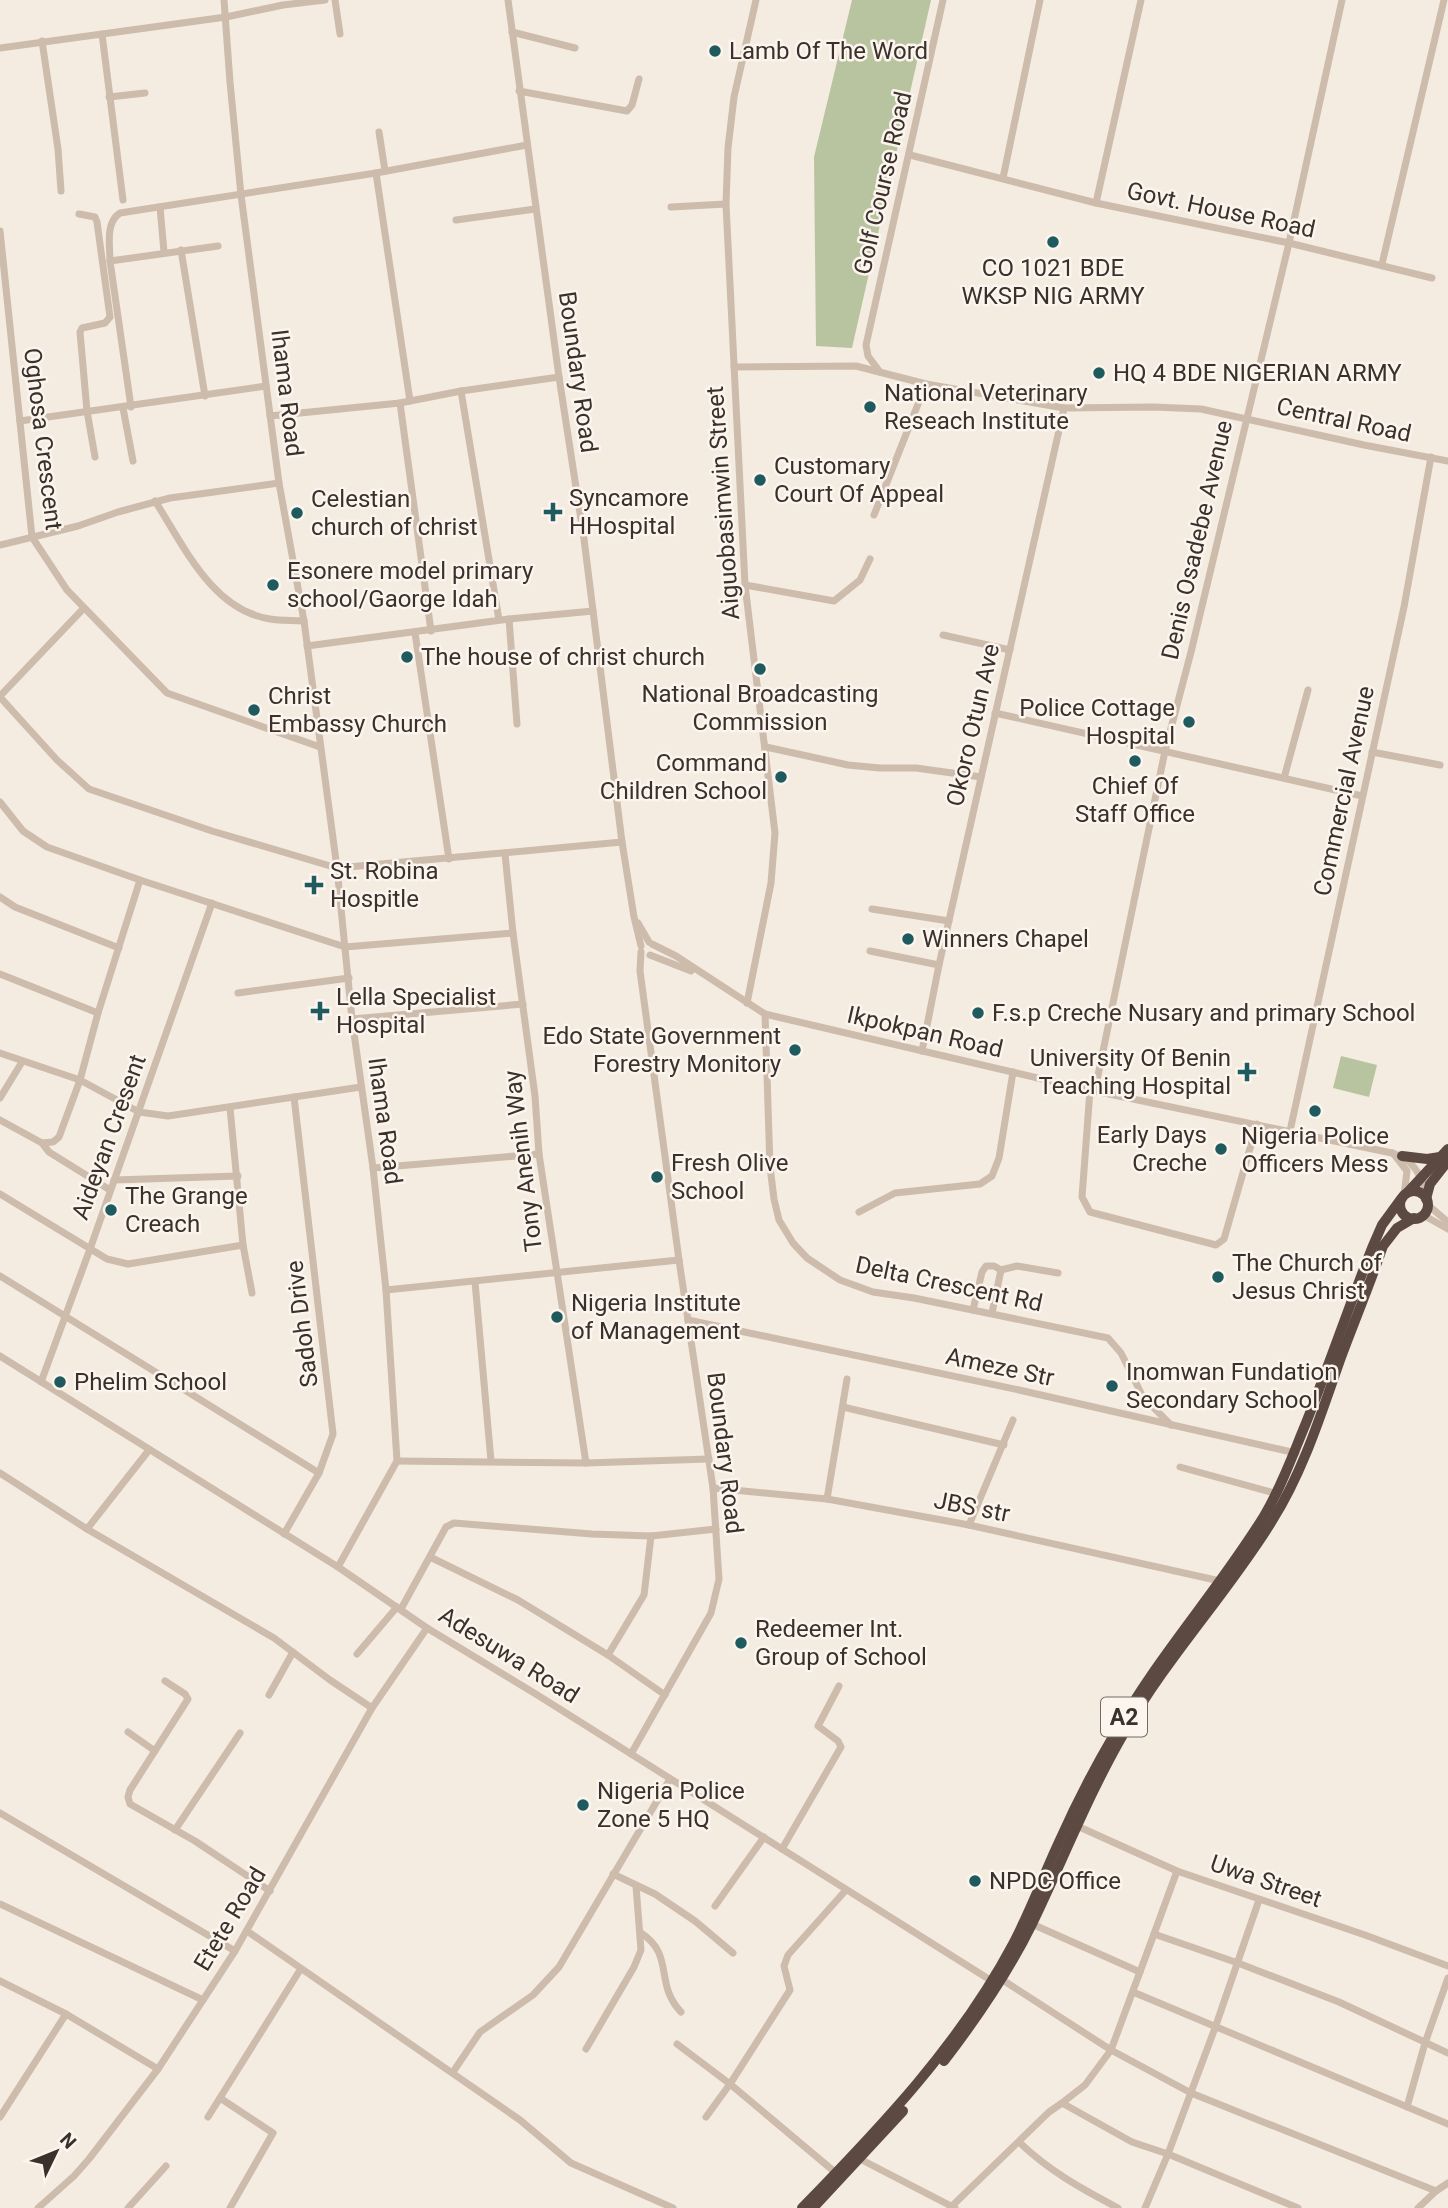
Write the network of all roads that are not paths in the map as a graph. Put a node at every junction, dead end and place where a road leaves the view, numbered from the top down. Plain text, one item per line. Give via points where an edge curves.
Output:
1 (224, 0) edge
2 (325, 0) edge
3 (335, 0) edge
4 (508, 0) edge
5 (756, 0) edge
6 (943, 0) edge
7 (1040, 0) edge
8 (1141, 0) edge
9 (1342, 0) edge
10 (1444, 0) edge
11 (226, 17) junction
12 (512, 32) junction
13 (102, 34) junction
14 (340, 34) dead end
15 (42, 41) junction
16 (0, 48) edge
17 (575, 48) dead end
18 (639, 79) dead end
19 (519, 91) junction
20 (145, 93) dead end
21 (110, 97) junction
22 (379, 132) dead end
23 (527, 145) junction
24 (910, 155) junction
25 (385, 171) junction
26 (376, 173) junction
27 (1003, 178) junction
28 (61, 191) dead end
29 (241, 195) junction
30 (123, 200) dead end
31 (1096, 203) junction
32 (726, 204) junction
33 (160, 207) junction
34 (671, 207) dead end
35 (536, 208) junction
36 (79, 214) dead end
37 (456, 220) dead end
38 (0, 231) edge
39 (1289, 243) junction
40 (218, 246) dead end
41 (181, 250) junction
42 (164, 252) junction
43 (110, 261) junction
44 (1382, 264) junction
45 (1432, 278) dead end
46 (868, 356) junction
47 (856, 366) junction
48 (734, 367) junction
49 (880, 372) junction
50 (559, 377) junction
51 (926, 384) junction
52 (266, 386) junction
53 (461, 391) junction
54 (205, 396) junction
55 (410, 401) junction
56 (400, 402) junction
57 (127, 407) junction
58 (1064, 408) junction
59 (87, 411) junction
60 (270, 416) junction
61 (1246, 418) junction
62 (20, 421) junction
63 (95, 457) dead end
64 (1431, 457) junction
65 (133, 461) dead end
66 (1448, 461) edge
67 (279, 483) junction
68 (155, 501) junction
69 (874, 515) dead end
70 (32, 537) junction
71 (0, 545) edge
72 (870, 559) dead end
73 (745, 586) junction
74 (83, 609) junction
75 (593, 611) junction
76 (509, 619) junction
77 (499, 620) junction
78 (303, 621) junction
79 (432, 631) junction
80 (415, 633) junction
81 (943, 635) dead end
82 (307, 646) junction
83 (1010, 650) junction
84 (1308, 690) dead end
85 (0, 697) edge
86 (995, 713) junction
87 (517, 724) dead end
88 (320, 747) junction
89 (766, 747) junction
90 (1166, 751) junction
91 (1372, 752) junction
92 (1440, 765) dead end
93 (981, 777) junction
94 (1284, 778) junction
95 (1362, 796) junction
96 (0, 802) edge
97 (622, 842) junction
98 (505, 854) junction
99 (449, 859) junction
100 (337, 868) junction
101 (141, 880) junction
102 (0, 897) edge
103 (212, 903) junction
104 (872, 909) dead end
105 (949, 921) junction
106 (513, 933) junction
107 (345, 947) junction
108 (119, 948) junction
109 (647, 949) junction
110 (870, 951) dead end
111 (939, 965) junction
112 (0, 974) edge
113 (349, 978) junction
114 (238, 993) dead end
115 (747, 1003) junction
116 (523, 1004) junction
117 (98, 1013) junction
118 (765, 1014) junction
119 (352, 1019) junction
120 (922, 1051) junction
121 (0, 1053) edge
122 (22, 1062) junction
123 (1013, 1072) junction
124 (80, 1080) junction
125 (361, 1087) junction
126 (1092, 1090) junction
127 (294, 1097) junction
128 (0, 1098) edge
129 (230, 1108) junction
130 (139, 1112) junction
131 (0, 1120) edge
132 (1257, 1124) junction
133 (1290, 1131) junction
134 (43, 1143) junction
135 (1448, 1149) edge
136 (539, 1154) junction
137 (1397, 1154) junction
138 (1444, 1159) edge
139 (373, 1168) junction
140 (238, 1176) junction
141 (1421, 1177) junction
142 (114, 1180) junction
143 (110, 1189) junction
144 (0, 1194) edge
145 (1404, 1196) junction
146 (1427, 1199) junction
147 (859, 1212) dead end
148 (1418, 1217) junction
149 (1448, 1222) edge
150 (1448, 1229) edge
151 (243, 1245) junction
152 (90, 1249) junction
153 (679, 1260) junction
154 (1001, 1272) junction
155 (1058, 1273) dead end
156 (557, 1274) junction
157 (0, 1276) edge
158 (475, 1282) junction
159 (386, 1290) junction
160 (252, 1293) dead end
161 (974, 1310) junction
162 (992, 1313) junction
163 (65, 1316) junction
164 (688, 1320) junction
165 (0, 1356) edge
166 (846, 1379) dead end
167 (41, 1382) junction
168 (843, 1407) junction
169 (1013, 1420) dead end
170 (1171, 1425) junction
171 (1004, 1445) junction
172 (149, 1450) junction
173 (1299, 1454) junction
174 (709, 1459) junction
175 (397, 1461) junction
176 (491, 1461) junction
177 (586, 1463) junction
178 (1180, 1467) dead end
179 (0, 1473) edge
180 (319, 1473) junction
181 (713, 1488) junction
182 (1281, 1495) junction
183 (827, 1499) junction
184 (969, 1525) junction
185 (87, 1529) junction
186 (716, 1529) junction
187 (284, 1534) junction
188 (651, 1536) junction
189 (430, 1557) junction
190 (338, 1567) junction
191 (1220, 1581) junction
192 (399, 1608) junction
193 (427, 1628) junction
194 (293, 1652) junction
195 (357, 1654) dead end
196 (608, 1655) junction
197 (165, 1681) dead end
198 (839, 1686) dead end
199 (269, 1695) dead end
200 (664, 1695) junction
201 (372, 1708) junction
202 (128, 1732) dead end
203 (240, 1733) dead end
204 (155, 1751) junction
205 (631, 1754) junction
206 (670, 1779) junction
207 (0, 1813) edge
208 (1075, 1825) junction
209 (175, 1830) junction
210 (764, 1837) junction
211 (782, 1849) junction
212 (1177, 1871) junction
213 (612, 1874) junction
214 (636, 1886) junction
215 (845, 1890) junction
216 (270, 1891) junction
217 (1258, 1900) junction
218 (0, 1904) edge
219 (715, 1906) dead end
220 (1032, 1924) junction
221 (247, 1931) junction
222 (641, 1933) junction
223 (1154, 1934) junction
224 (235, 1951) junction
225 (733, 1953) dead end
226 (1238, 1963) junction
227 (1448, 1966) edge
228 (300, 1970) junction
229 (1140, 1972) junction
230 (1448, 1978) edge
231 (997, 1980) junction
232 (0, 1981) edge
233 (1133, 1992) junction
234 (203, 2000) junction
235 (681, 2012) dead end
236 (66, 2014) junction
237 (1215, 2028) junction
238 (1425, 2043) junction
239 (677, 2044) dead end
240 (586, 2049) dead end
241 (1111, 2050) junction
242 (1448, 2053) edge
243 (158, 2069) junction
244 (453, 2072) junction
245 (730, 2084) junction
246 (1191, 2093) junction
247 (220, 2098) junction
248 (1062, 2103) junction
249 (3, 2104) edge
250 (1407, 2107) junction
251 (0, 2117) edge
252 (208, 2117) dead end
253 (706, 2117) dead end
254 (1448, 2124) edge
255 (1019, 2142) junction
256 (1168, 2154) junction
257 (860, 2159) junction
258 (166, 2166) dead end
259 (836, 2173) junction
260 (1448, 2184) edge
261 (1436, 2191) junction
262 (954, 2207) edge
263 (38, 2208) edge
264 (128, 2208) edge
265 (230, 2208) edge
266 (673, 2208) edge
267 (803, 2208) edge
268 (813, 2208) edge
269 (1118, 2208) edge
270 (1145, 2208) edge
271 (1297, 2208) edge
272 (1418, 2208) edge

1 - 11 street, Ihama Road
2 - 11 street
3 - 14 street
4 - 12 street, Boundary Road
5 - 32 street, Aiguobasimwin Street via 734,97
6 - 24 street, Golf Course Road
7 - 27 street
8 - 31 street
9 - 39 street, Denis Osadebe Avenue
10 - 44 street
11 - 13 street
11 - 29 street, Ihama Road
12 - 17 street
12 - 19 street, Boundary Road
13 - 15 street
13 - 21 street
15 - 16 street
15 - 28 street
18 - 19 street via 627,111
19 - 23 street, Boundary Road
20 - 21 street
21 - 30 street
22 - 25 street
23 - 25 street
23 - 35 street, Boundary Road
24 - 27 street, Govt. House Road
24 - 46 street, Golf Course Road via 866,345
25 - 26 street
26 - 29 street
26 - 55 street
27 - 31 street, Govt. House Road
29 - 33 street
29 - 52 street, Ihama Road
31 - 39 street, Govt. House Road
32 - 34 street
32 - 48 street, Aiguobasimwin Street
33 - 42 street
33 - 43 street via 116,216 110,227
35 - 37 street
35 - 50 street, Boundary Road
36 - 59 street via 90,214 97,222 110,317 80,331
38 - 62 street, Oghosa Crescent
39 - 44 street, Govt. House Road
39 - 61 street, Denis Osadebe Avenue
40 - 41 street
41 - 42 street
41 - 54 street
42 - 43 street
43 - 57 street
44 - 45 street, Govt. House Road
46 - 47 street
46 - 49 street
47 - 48 street, Central Road
47 - 49 street, Central Road
48 - 73 street, Aiguobasimwin Street
49 - 51 street, Central Road
50 - 53 street
50 - 75 street, Boundary Road
51 - 58 street, Central Road
51 - 69 street
52 - 54 street
52 - 60 street, Ihama Road
53 - 55 street
53 - 77 street
54 - 57 street
55 - 56 street
56 - 60 street
56 - 79 street
57 - 59 street
57 - 65 street
58 - 61 street, Central Road via 1201,409
58 - 83 street, Okoro Otun Ave
59 - 62 street
59 - 63 street
60 - 67 street, Ihama Road
61 - 64 street, Central Road
61 - 90 street, Denis Osadebe Avenue
62 - 70 street, Oghosa Crescent
64 - 66 street, Central Road
64 - 91 street, Commercial Avenue
67 - 68 street
67 - 78 street, Ihama Road
68 - 70 street
68 - 78 street via 220,595 256,615
70 - 71 street
70 - 74 street, Oghosa Crescent
72 - 73 street via 860,580 834,601
73 - 89 street, Aiguobasimwin Street
74 - 85 street
74 - 88 street, Oghosa Crescent via 167,693
75 - 76 street
75 - 97 street, Boundary Road
76 - 77 street
76 - 87 street
77 - 79 street
78 - 82 street, Ihama Road
79 - 80 street
80 - 82 street
80 - 99 street
81 - 83 street
82 - 88 street, Ihama Road
83 - 86 street, Okoro Otun Ave
84 - 94 street
85 - 100 street via 89,789
86 - 90 street
86 - 93 street, Okoro Otun Ave
88 - 100 street, Ihama Road
89 - 93 street via 848,765
89 - 115 street, Aiguobasimwin Street via 775,858
90 - 94 street
90 - 126 street, Denis Osadebe Avenue
91 - 92 street
91 - 95 street, Commercial Avenue
93 - 105 street, Okoro Otun Ave
94 - 95 street
95 - 133 street, Commercial Avenue
96 - 101 street via 35,841
97 - 98 street
97 - 109 street, Boundary Road via 634,917
98 - 99 street
98 - 106 street, Tony Anenih Way
99 - 100 street
100 - 107 street, Ihama Road
101 - 103 street
101 - 108 street
102 - 108 street
103 - 107 street
103 - 130 street, Aideyan Cresent
104 - 105 street
105 - 111 street, Okoro Otun Ave
106 - 107 street
106 - 116 street, Tony Anenih Way
107 - 113 street, Ihama Road
108 - 117 street
109 - 115 street, Ikpokpan Road via 677,956
109 - 153 street, Boundary Road via 640,971
110 - 111 street
111 - 120 street, Okoro Otun Ave
112 - 117 street
113 - 114 street
113 - 119 street, Ihama Road
115 - 118 street, Ikpokpan Road
116 - 119 street
116 - 136 street, Tony Anenih Way
117 - 124 street
118 - 120 street, Ikpokpan Road
118 - 161 street, Delta Crescent Rd via 770,1167 779,1220 793,1243 840,1280 873,1292
119 - 125 street, Ihama Road
120 - 123 street, Ikpokpan Road
121 - 122 street
122 - 124 street
122 - 128 street
123 - 126 street, Ikpokpan Road
123 - 147 street via 992,1176 980,1184 895,1193
124 - 130 street
124 - 134 street via 59,1137
125 - 127 street
125 - 139 street, Ihama Road
126 - 132 street, Ikpokpan Road
126 - 132 street, Denis Osadebe Avenue via 1084,1205 1090,1212 1216,1245 1224,1239
127 - 129 street
127 - 180 street, Sadoh Drive via 333,1419 333,1434
129 - 130 street via 168,1116
129 - 140 street
130 - 142 street, Aideyan Cresent
131 - 134 street
132 - 133 street, Ikpokpan Road
133 - 137 street, Ikpokpan Road
134 - 143 street via 49,1152
135 - 138 highway, A2
136 - 139 street
136 - 156 street, Tony Anenih Way
137 - 138 highway
137 - 141 street via 1410,1161
137 - 145 street via 1408,1171
138 - 141 highway, A2
138 - 146 highway, A2
139 - 159 street, Ihama Road
140 - 142 street
140 - 151 street
141 - 145 highway, A2
141 - 146 street
142 - 143 street, Aideyan Cresent
143 - 152 street, Aideyan Cresent
144 - 152 street
145 - 146 highway via 1421,1193
145 - 148 highway via 1403,1212
145 - 173 highway, A2 via 1371,1248
146 - 148 highway, A2
146 - 149 street
148 - 150 street
148 - 173 highway, A2 via 1396,1228 1383,1246 1324,1407
151 - 152 street via 128,1264
151 - 160 street
152 - 163 street, Aideyan Cresent
153 - 156 street
153 - 164 street, Boundary Road
154 - 155 street via 1017,1266
154 - 161 street via 994,1266 984,1269
154 - 162 street
156 - 158 street
156 - 177 street, Tony Anenih Way
157 - 163 street
158 - 159 street
158 - 176 street
159 - 175 street, Ihama Road
161 - 162 street, Delta Crescent Rd
162 - 170 street, Delta Crescent Rd via 1108,1338 1121,1353 1143,1397
163 - 167 street, Aideyan Cresent
163 - 180 street
164 - 170 street, Ameze Str
164 - 174 street, Boundary Road
165 - 167 street, Adesuwa Road
166 - 168 street
167 - 172 street, Adesuwa Road
168 - 171 street
168 - 183 street
169 - 171 street
170 - 173 street, Ameze Str
171 - 184 street
172 - 185 street
172 - 187 street, Adesuwa Road
173 - 182 highway, A2
174 - 177 street
174 - 181 street, Boundary Road
175 - 176 street
175 - 190 street
176 - 177 street
178 - 182 street
179 - 185 street
180 - 187 street, Sadoh Drive
181 - 183 street, JBS str
181 - 186 street, Boundary Road
182 - 191 highway, A2
182 - 208 highway, A2 via 1247,1559 1142,1702
183 - 184 street, JBS str
184 - 191 street, JBS str
185 - 194 street
186 - 188 street
186 - 200 street, Boundary Road via 719,1579 711,1613
187 - 190 street, Adesuwa Road
188 - 189 street via 454,1522 446,1527
188 - 196 street via 645,1595
189 - 192 street
189 - 196 street via 518,1600
190 - 192 street, Adesuwa Road
191 - 231 highway, A2 via 1115,1732 1060,1839
192 - 193 street, Adesuwa Road
192 - 195 street
193 - 201 street, Etete Road
193 - 205 street, Adesuwa Road
194 - 199 street
194 - 201 street
196 - 200 street
197 - 204 street via 188,1699
198 - 211 street via 818,1726 841,1747
200 - 205 street, Boundary Road
201 - 216 street, Etete Road
202 - 204 street
203 - 209 street
204 - 209 street via 128,1797 130,1804
205 - 206 street, Adesuwa Road
206 - 210 street, Adesuwa Road
206 - 213 street
207 - 224 street
208 - 212 street, Uwa Street
208 - 220 highway, A2
209 - 216 street
210 - 211 street, Adesuwa Road
210 - 219 street
211 - 215 street, Adesuwa Road
212 - 217 street, Uwa Street
212 - 223 street
213 - 214 street
213 - 244 street via 559,1967 517,2008 480,2032
214 - 222 street
214 - 225 street via 695,1921
215 - 231 street, Adesuwa Road
215 - 245 street via 788,1955 784,1966 790,1990
216 - 221 street, Etete Road
217 - 226 street
217 - 227 street, Uwa Street
218 - 234 street
220 - 229 street
220 - 231 highway, A2
221 - 224 street, Etete Road
221 - 228 street
222 - 235 street via 662,1956 664,1985
222 - 240 street via 634,1968
223 - 226 street
223 - 229 street
224 - 234 street, Etete Road
226 - 237 street
226 - 238 street via 1339,2002
228 - 244 street
228 - 247 street
229 - 233 street
230 - 238 street
231 - 241 street, Adesuwa Road
231 - 257 highway, A2 via 941,2066
231 - 259 highway, A2 via 929,2070
232 - 236 street
233 - 237 street
233 - 241 street
234 - 243 street, Etete Road
236 - 243 street
236 - 249 street
237 - 246 street
237 - 250 street
238 - 242 street
238 - 250 street
239 - 245 street
241 - 246 street, Adesuwa Road
241 - 248 street via 1085,2085
243 - 263 street, Etete Road via 89,2159
244 - 266 street via 571,2163
245 - 253 street
245 - 259 street
246 - 256 street
246 - 261 street, Adesuwa Road
247 - 252 street
247 - 265 street via 273,2133
248 - 255 street
248 - 256 street via 1132,2142
249 - 251 street
250 - 254 street
255 - 262 street
255 - 269 street via 1066,2180
256 - 270 street
256 - 271 street
257 - 262 street
257 - 268 highway, A2
258 - 264 street
259 - 267 highway, A2
260 - 261 street
261 - 272 street

